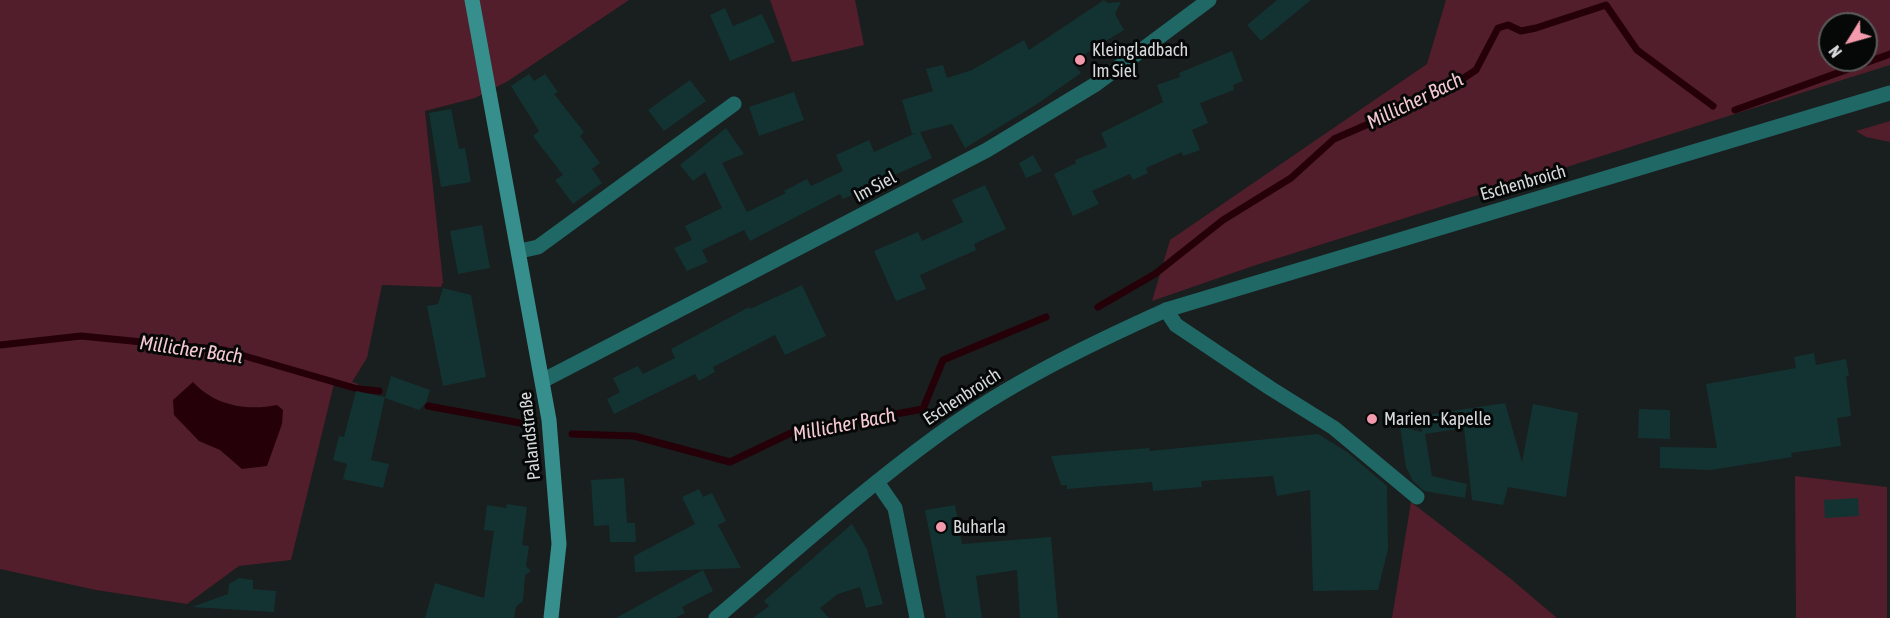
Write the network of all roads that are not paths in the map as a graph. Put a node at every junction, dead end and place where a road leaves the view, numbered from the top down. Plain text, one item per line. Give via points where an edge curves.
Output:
1 (472, 0) edge
2 (1209, 0) edge
3 (1890, 93) edge
4 (734, 104) dead end
5 (520, 251) junction
6 (1166, 310) junction
7 (544, 380) junction
8 (877, 482) junction
9 (1417, 497) dead end
10 (551, 618) edge
11 (716, 618) edge
12 (916, 618) edge

1 - 5 main road, Palandstraße
2 - 7 street, Im Siel via 1096,84 987,150
3 - 6 street, Eschenbroich
4 - 5 street via 538,247
5 - 7 main road, Palandstraße
6 - 8 street, Eschenbroich via 1080,350 1007,391 940,434
6 - 9 street via 1176,325 1334,428
7 - 10 main road, Palandstraße via 559,544
8 - 11 street, Eschenbroich
8 - 12 street via 895,508

